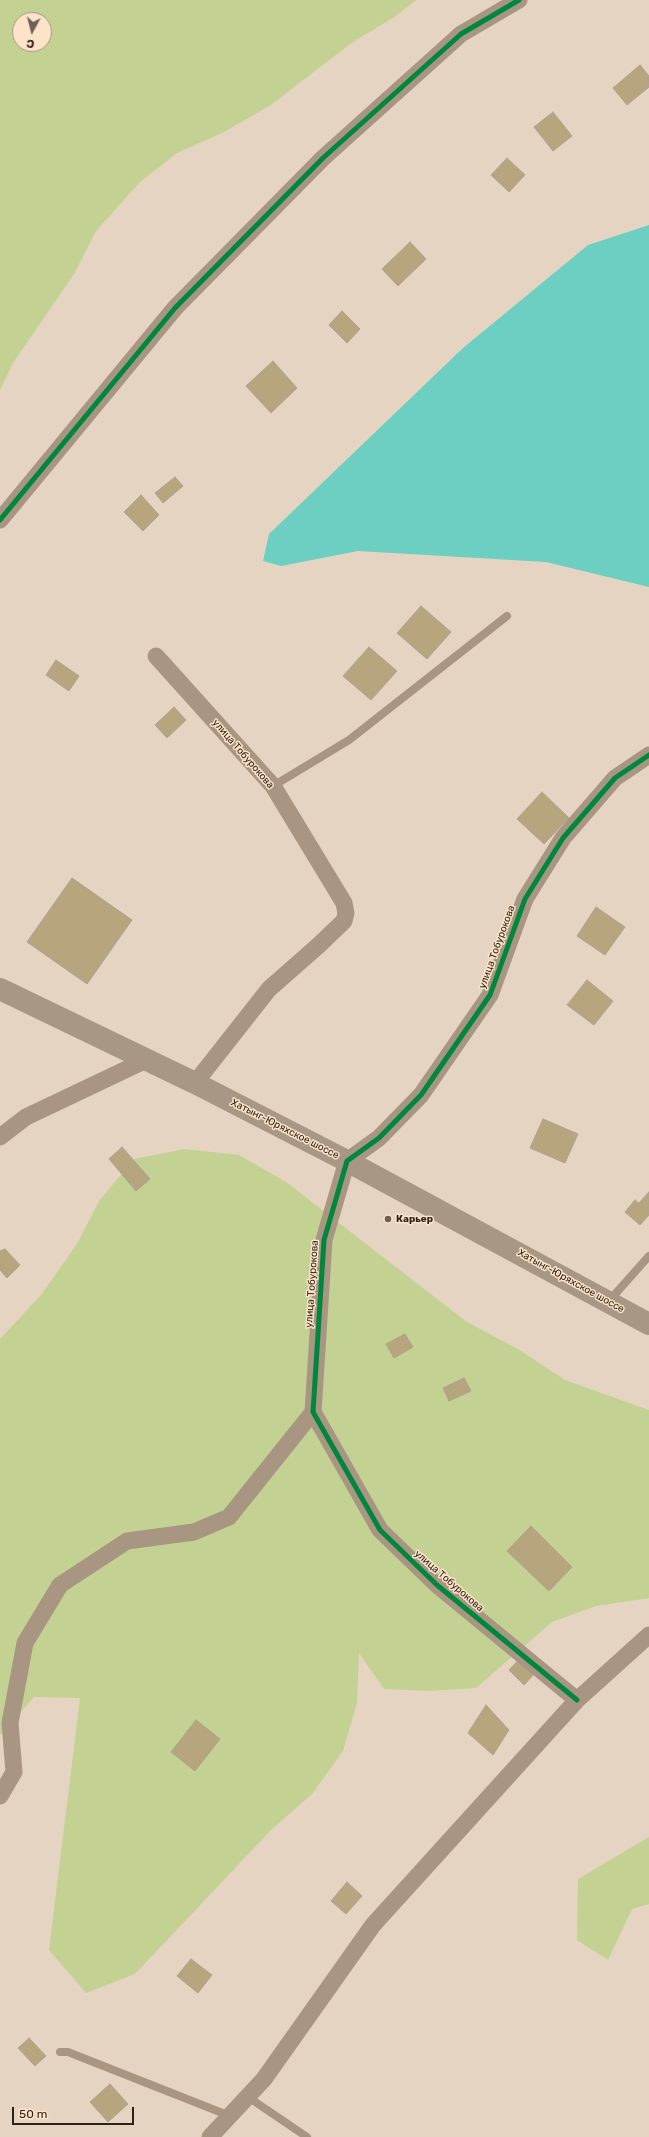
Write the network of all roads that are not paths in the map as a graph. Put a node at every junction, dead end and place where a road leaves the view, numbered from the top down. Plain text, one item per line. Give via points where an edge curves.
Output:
1 (519, 0) edge
2 (0, 520) edge
3 (507, 616) dead end
4 (156, 656) dead end
5 (649, 755) edge
6 (273, 786) junction
7 (0, 989) edge
8 (146, 1060) junction
9 (195, 1083) junction
10 (0, 1137) edge
11 (347, 1160) junction
12 (649, 1256) edge
13 (609, 1301) junction
14 (649, 1324) edge
15 (313, 1412) junction
16 (649, 1635) edge
17 (577, 1700) junction
18 (0, 1796) edge
19 (60, 2052) dead end
20 (248, 2097) junction
21 (230, 2116) junction
22 (210, 2137) edge
23 (307, 2137) edge

1 - 2 street via 461,34 323,158 175,308
3 - 6 lane via 349,740
4 - 6 street, улица Тобурокова
5 - 11 street, улица Тобурокова via 615,778 562,838 524,899 490,995 421,1095 378,1138
6 - 9 street, улица Тобурокова via 344,903 344,921 269,989
7 - 8 street, Хатынг-Юряхское шоссе
8 - 9 street, Хатынг-Юряхское шоссе
8 - 10 street via 26,1117
9 - 11 street, Хатынг-Юряхское шоссе
11 - 13 street, Хатынг-Юряхское шоссе
11 - 15 street, улица Тобурокова via 324,1240
12 - 13 lane
13 - 14 street, Хатынг-Юряхское шоссе
15 - 17 street, улица Тобурокова via 380,1530 437,1585
15 - 18 street via 229,1517 194,1532 127,1541 60,1585 25,1643 10,1723 14,1772
16 - 17 street
17 - 20 street via 373,1925 264,2079
19 - 21 lane via 68,2052
20 - 21 street
20 - 23 lane
21 - 22 street

